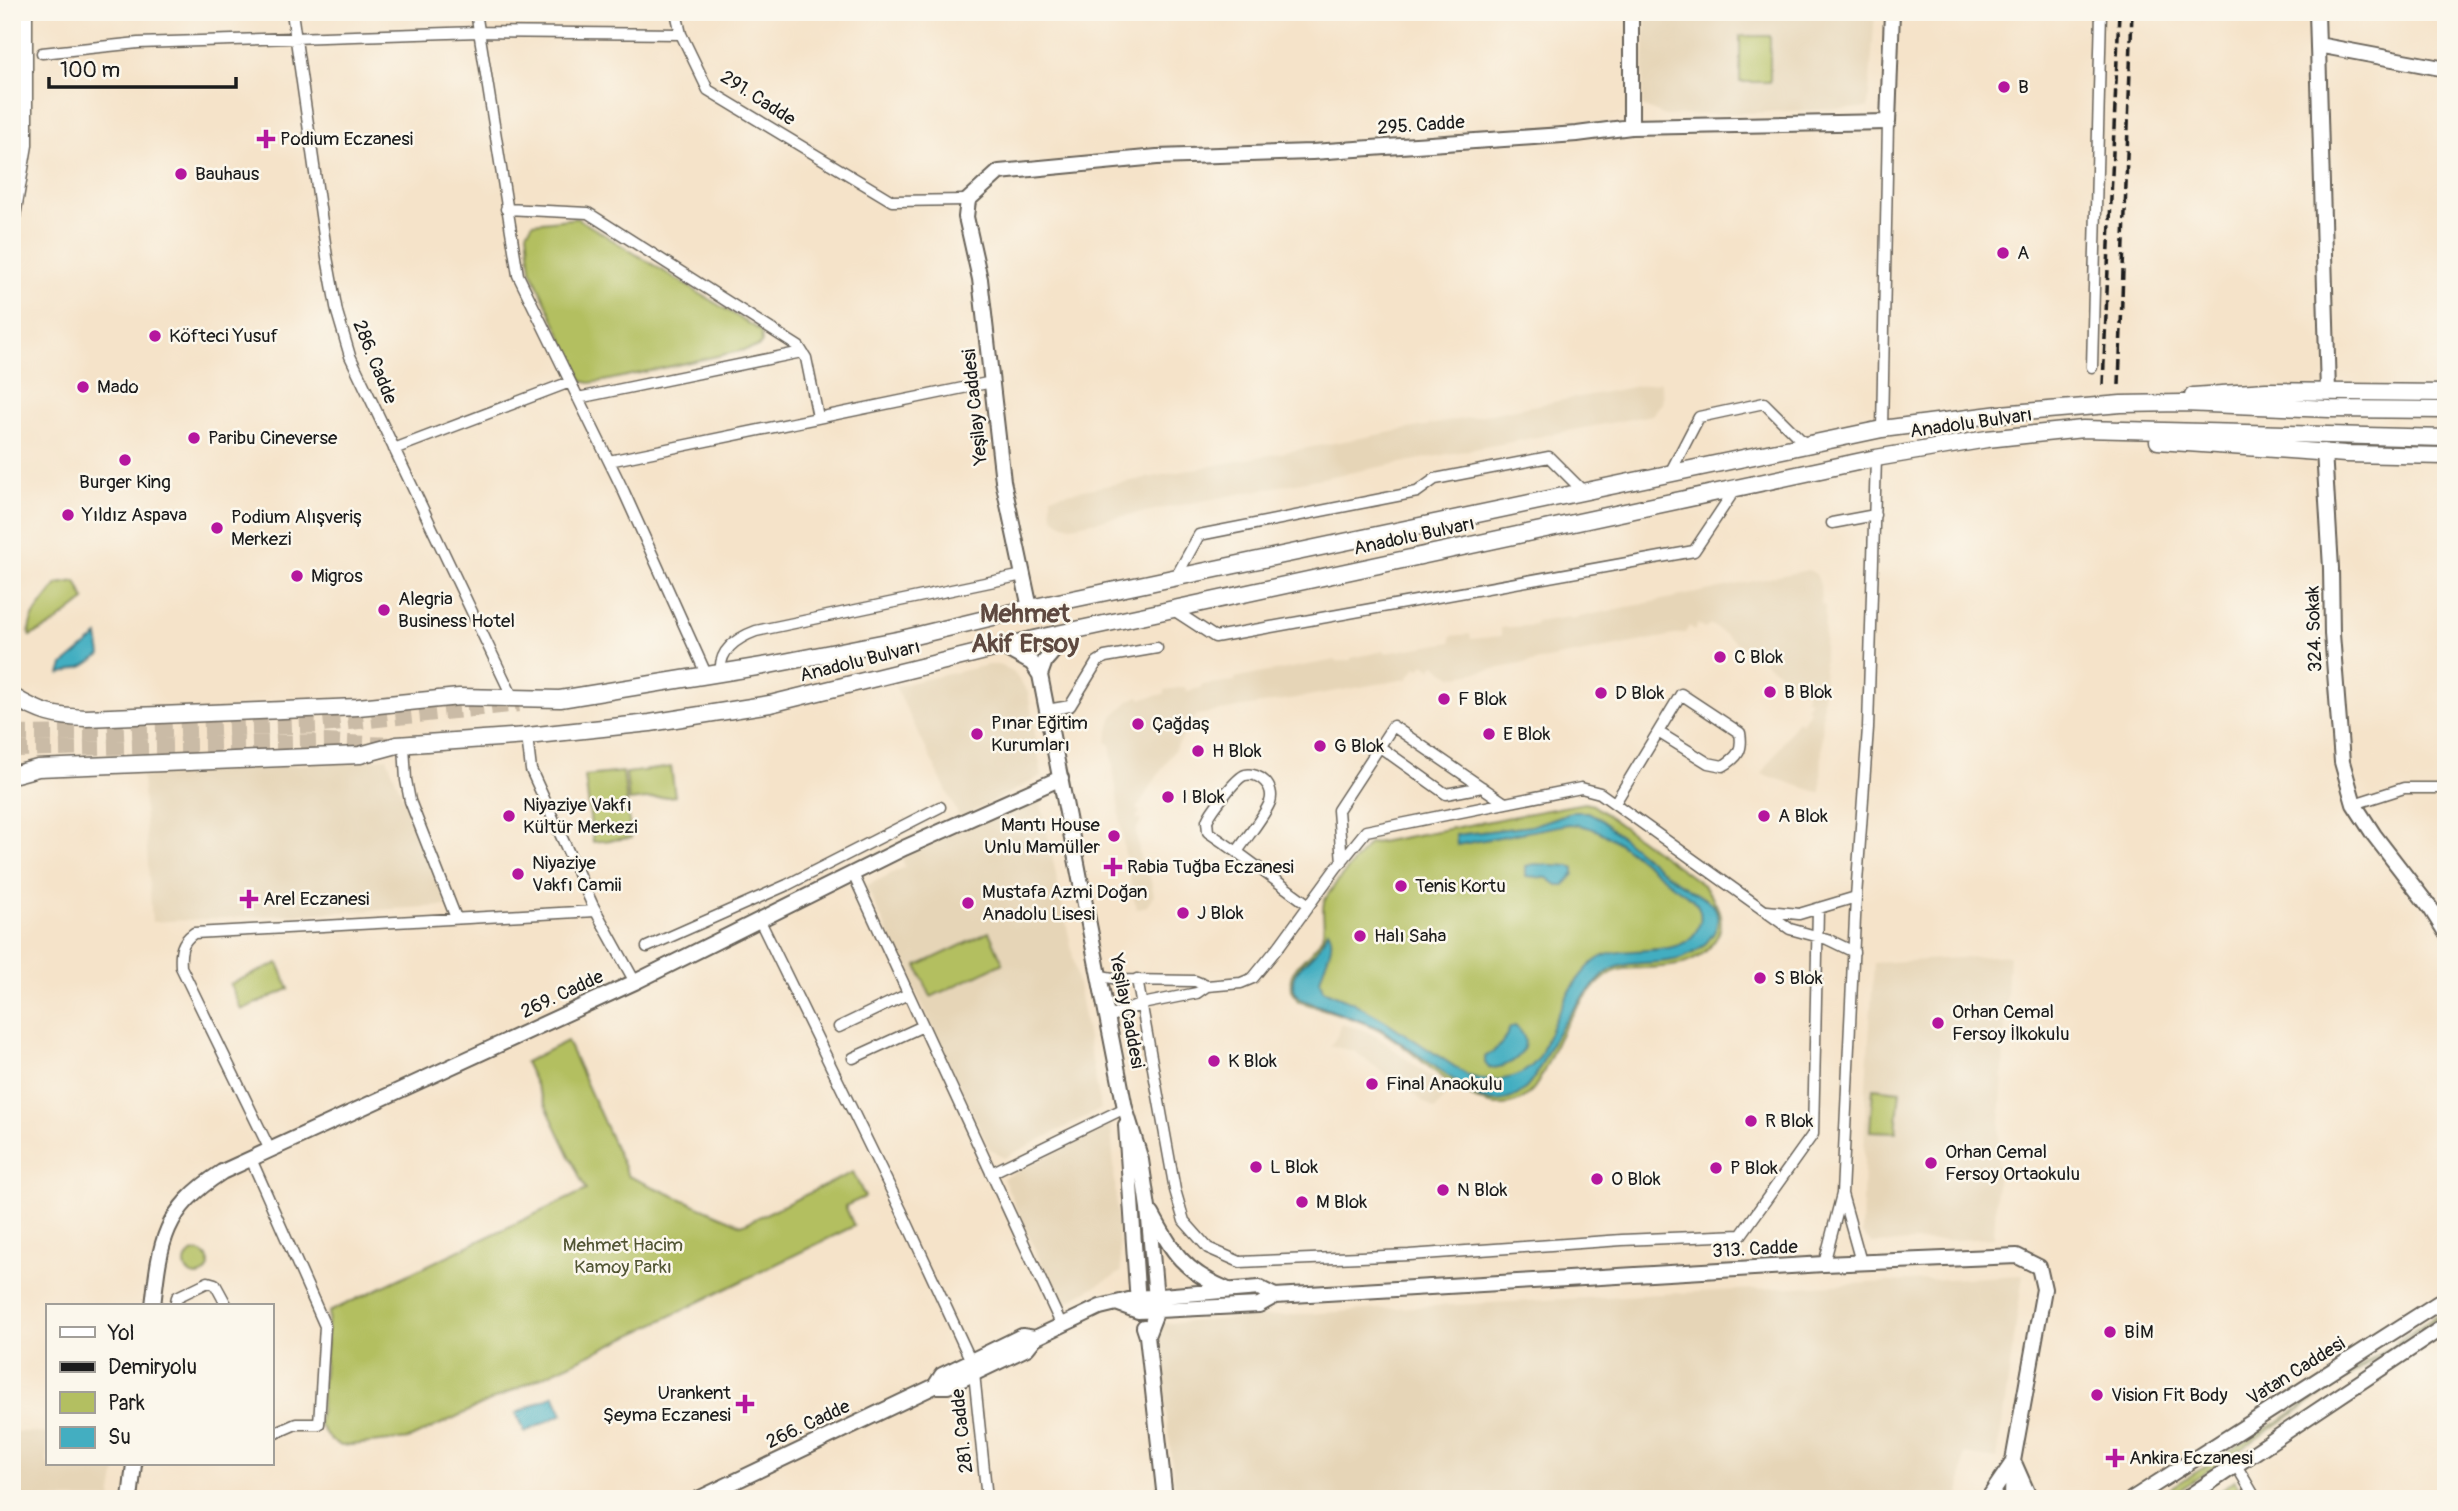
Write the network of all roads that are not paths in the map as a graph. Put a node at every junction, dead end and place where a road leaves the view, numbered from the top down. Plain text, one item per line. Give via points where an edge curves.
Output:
1 (24, 12) edge
2 (292, 12) edge
3 (476, 12) edge
4 (676, 12) edge
5 (1631, 12) edge
6 (1892, 12) edge
7 (2101, 12) edge
8 (2317, 12) edge
9 (479, 32) junction
10 (681, 34) junction
11 (295, 39) junction
12 (2318, 45) junction
13 (42, 53) dead end
14 (2446, 69) edge
15 (1888, 122) junction
16 (1631, 127) junction
17 (968, 200) junction
18 (506, 209) junction
19 (12, 216) edge
20 (802, 352) junction
21 (2092, 368) dead end
22 (570, 382) junction
23 (992, 382) junction
24 (2328, 392) junction
25 (2446, 393) edge
26 (578, 398) junction
27 (2121, 404) junction
28 (2446, 410) edge
29 (818, 417) junction
30 (1882, 429) junction
31 (2127, 431) junction
32 (2446, 438) edge
33 (1805, 444) junction
34 (394, 449) junction
35 (2323, 451) junction
36 (2446, 456) edge
37 (1877, 458) junction
38 (610, 461) junction
39 (1670, 473) junction
40 (1737, 488) junction
41 (1583, 491) junction
42 (1875, 516) junction
43 (1832, 523) dead end
44 (1023, 575) junction
45 (1176, 577) junction
46 (1030, 608) junction
47 (1171, 609) junction
48 (1071, 631) junction
49 (1003, 647) junction
50 (1157, 648) dead end
51 (714, 675) junction
52 (1040, 675) junction
53 (12, 695) edge
54 (513, 698) junction
55 (12, 710) edge
56 (1047, 710) junction
57 (47, 713) junction
58 (1658, 732) junction
59 (527, 736) junction
60 (401, 745) junction
61 (1380, 747) junction
62 (12, 775) edge
63 (1060, 778) junction
64 (1482, 788) junction
65 (2446, 788) edge
66 (1505, 803) junction
67 (1615, 803) junction
68 (2354, 804) junction
69 (940, 807) dead end
70 (1237, 852) junction
71 (1342, 862) junction
72 (853, 874) junction
73 (787, 885) junction
74 (1856, 897) junction
75 (796, 903) junction
76 (1309, 905) junction
77 (1818, 909) junction
78 (596, 911) junction
79 (1763, 911) junction
80 (457, 919) junction
81 (760, 920) junction
82 (2446, 933) edge
83 (1817, 936) junction
84 (647, 947) dead end
85 (1854, 952) junction
86 (1101, 976) junction
87 (1137, 979) junction
88 (635, 982) junction
89 (1207, 986) junction
90 (908, 994) junction
91 (1142, 1003) junction
92 (1109, 1017) junction
93 (923, 1026) junction
94 (839, 1027) dead end
95 (853, 1058) dead end
96 (1125, 1108) junction
97 (270, 1150) junction
98 (251, 1159) junction
99 (991, 1173) junction
100 (1842, 1194) junction
101 (1148, 1208) junction
102 (1861, 1262) junction
103 (1824, 1264) junction
104 (1228, 1290) junction
105 (1275, 1296) junction
106 (2446, 1298) edge
107 (1147, 1303) junction
108 (153, 1304) edge
109 (175, 1304) edge
110 (226, 1304) edge
111 (1062, 1325) junction
112 (2446, 1325) edge
113 (972, 1367) junction
114 (273, 1434) edge
115 (2013, 1461) junction
116 (2236, 1465) junction
117 (134, 1466) edge
118 (130, 1499) edge
119 (698, 1499) edge
120 (987, 1499) edge
121 (1165, 1499) edge
122 (1988, 1499) edge
123 (2011, 1499) edge
124 (2030, 1499) edge
125 (2132, 1499) edge
126 (2185, 1499) edge
127 (2256, 1499) edge

1 - 19 main road via 24,145
2 - 11 street, 286. Cadde
3 - 9 street
4 - 10 street, 291. Cadde
5 - 16 main road
6 - 15 main road
7 - 21 street
8 - 12 main road
9 - 10 street
9 - 11 street
9 - 18 street
10 - 17 street, 291. Cadde via 708,90 892,201
11 - 13 street via 138,43
11 - 34 street, 286. Cadde via 337,312 350,356
12 - 14 main road
12 - 24 main road
15 - 16 main road, 295. Cadde
15 - 30 street
16 - 17 main road, 295. Cadde via 1340,150 1157,157 999,172
17 - 23 main road, Yeşilay Caddesi via 966,217 980,279
18 - 20 street via 588,213
18 - 22 street via 518,275
20 - 26 street
20 - 29 street
22 - 26 street
22 - 34 street
23 - 29 street
23 - 44 main road, Yeşilay Caddesi via 1003,481
24 - 25 main road
24 - 27 main road via 2219,393
26 - 38 street
27 - 28 main road, Anadolu Bulvarı
27 - 30 main road, Anadolu Bulvarı
29 - 38 street
30 - 33 main road, Anadolu Bulvarı
31 - 32 main road, Anadolu Bulvarı
31 - 35 main road via 2141,440
31 - 37 main road, Anadolu Bulvarı via 2082,429 1987,439
33 - 39 main road, Anadolu Bulvarı
33 - 39 street via 1764,403 1699,417
34 - 54 street, 286. Cadde
35 - 36 main road
35 - 68 main road, 324. Sokak via 2342,762
37 - 40 main road, Anadolu Bulvarı
37 - 42 street
38 - 51 street
39 - 41 main road, Anadolu Bulvarı
40 - 47 main road, Anadolu Bulvarı
40 - 47 street via 1694,551 1215,637
41 - 45 main road, Anadolu Bulvarı
41 - 45 street via 1549,457 1435,479 1417,492 1199,535
42 - 43 street
42 - 74 street via 1868,728
44 - 46 main road, Yeşilay Caddesi
44 - 51 street via 757,631 726,651
45 - 46 main road, Anadolu Bulvarı
46 - 51 main road, Anadolu Bulvarı via 902,639
47 - 48 main road, Anadolu Bulvarı
48 - 49 main road, Anadolu Bulvarı
48 - 52 main road via 1045,661
49 - 52 main road via 1032,663
49 - 59 main road, Anadolu Bulvarı via 770,704
50 - 56 street via 1105,657 1097,662 1070,706
51 - 54 main road, Anadolu Bulvarı via 560,699
52 - 56 main road, Yeşilay Caddesi
53 - 57 main road
54 - 57 main road, Anadolu Bulvarı via 459,697 358,707 86,718
55 - 57 main road, Anadolu Bulvarı
56 - 63 main road, Yeşilay Caddesi
58 - 58 street via 1708,764 1723,766 1734,759 1742,744 1740,733 1681,694
58 - 67 street
59 - 60 main road, Anadolu Bulvarı
59 - 78 street via 531,770
60 - 62 main road, Anadolu Bulvarı via 360,755 38,768
60 - 80 street via 410,801
61 - 64 street via 1446,794
61 - 64 street via 1393,726
61 - 71 street via 1338,810
63 - 72 main road, 269. Cadde
63 - 86 main road, Yeşilay Caddesi
64 - 66 street
65 - 68 street via 2404,788
66 - 67 street via 1581,788
66 - 71 street via 1366,831
67 - 79 street
68 - 82 main road, 324. Sokak
69 - 73 street
70 - 70 street via 1269,802 1268,784 1256,776 1236,780 1207,821 1208,832
70 - 76 street
71 - 76 street
72 - 75 main road, 269. Cadde
72 - 90 street
73 - 75 street
73 - 84 street
74 - 77 street
74 - 85 street
75 - 81 main road, 269. Cadde
76 - 89 street via 1252,978
77 - 79 street via 1799,914
77 - 83 street
78 - 80 street
78 - 88 street
79 - 83 street via 1790,929
80 - 97 street via 194,933 185,939 181,967
81 - 88 main road, 269. Cadde
81 - 113 street, 281. Cadde
83 - 85 street
83 - 91 street via 1813,1134 1741,1235 1240,1262 1208,1248 1184,1222
85 - 100 street
86 - 87 street
86 - 92 main road, Yeşilay Caddesi
87 - 89 street via 1195,981
87 - 91 street
88 - 97 main road, 269. Cadde
89 - 91 street via 1197,993
90 - 93 street
90 - 94 street
91 - 92 street
92 - 96 main road, Yeşilay Caddesi
93 - 95 street
93 - 99 street
96 - 99 street
96 - 101 main road, Yeşilay Caddesi via 1141,1160
96 - 107 main road, Yeşilay Caddesi via 1126,1151
97 - 98 main road, 269. Cadde
98 - 108 main road, 269. Cadde via 206,1182 178,1212 162,1244
98 - 114 street via 325,1326 319,1424 296,1424
99 - 111 street
100 - 102 street
100 - 103 street
101 - 104 main road via 1171,1250 1186,1266
101 - 107 main road, Yeşilay Caddesi
102 - 103 main road, 313. Cadde
102 - 115 main road, 313. Cadde via 2017,1256 2039,1267 2044,1289
103 - 105 main road, 313. Cadde
104 - 105 main road, 313. Cadde via 1259,1288
104 - 107 main road, 313. Cadde
105 - 107 main road, 313. Cadde via 1259,1304
106 - 125 main road, Vatan Caddesi
107 - 111 main road, 266. Cadde via 1116,1303
107 - 121 main road, Yeşilay Caddesi
109 - 110 street via 177,1297 208,1282 215,1284
111 - 113 main road, 266. Cadde via 1035,1338 1022,1336
112 - 116 main road
113 - 119 main road, 266. Cadde via 948,1386 935,1387
113 - 120 street, 281. Cadde
115 - 122 main road, 313. Cadde
115 - 123 main road, 313. Cadde
115 - 124 main road
116 - 126 main road
116 - 127 street
117 - 118 main road

